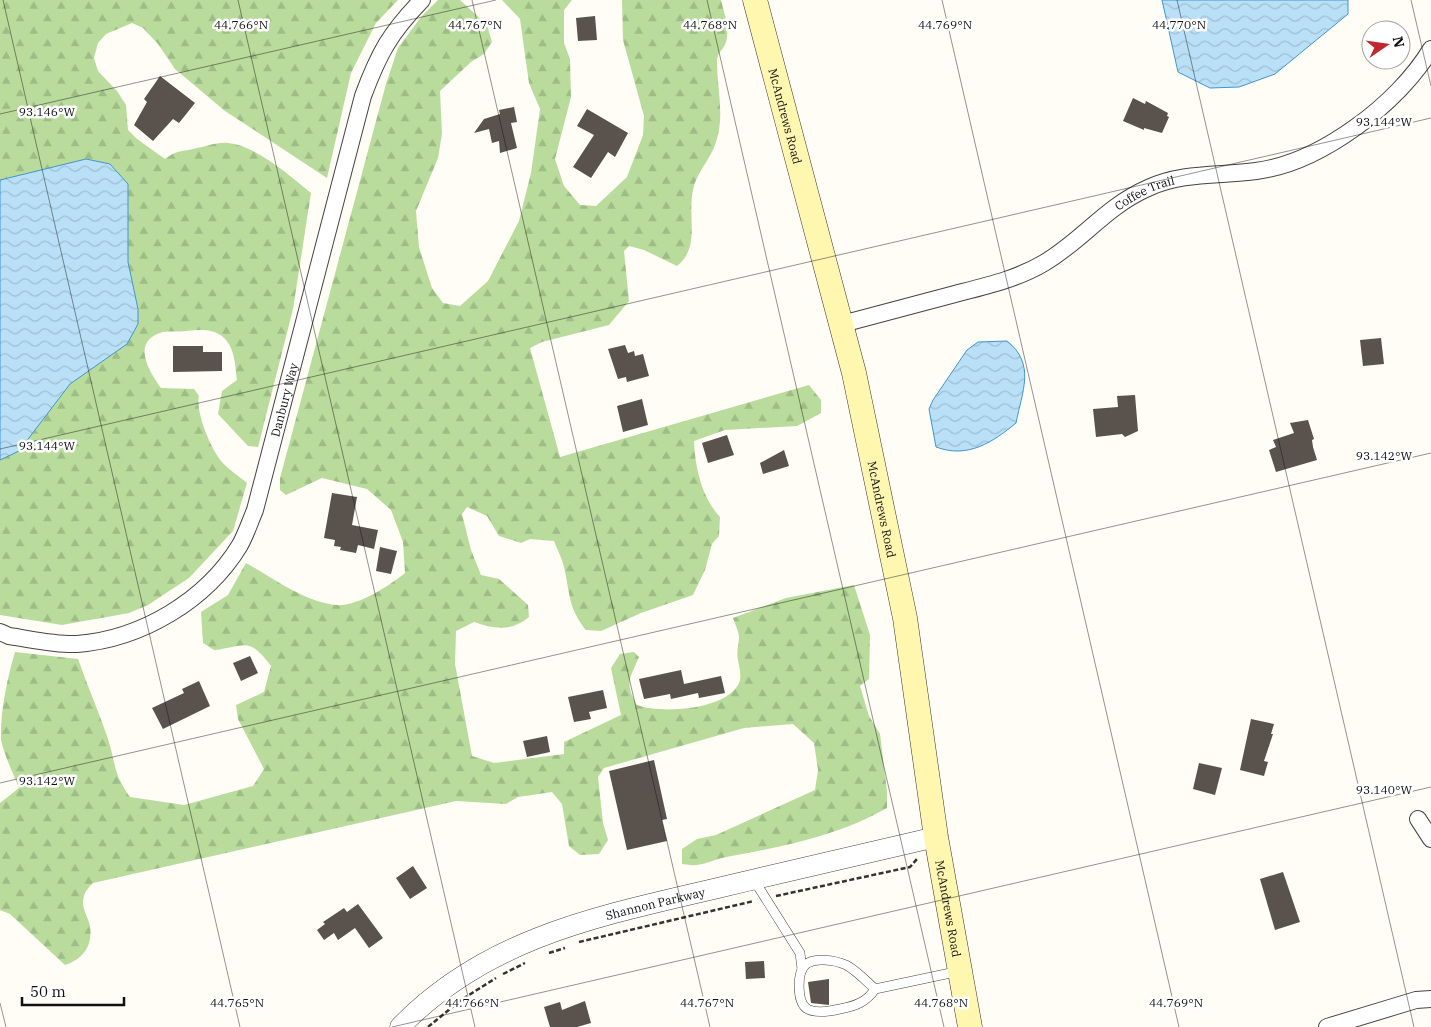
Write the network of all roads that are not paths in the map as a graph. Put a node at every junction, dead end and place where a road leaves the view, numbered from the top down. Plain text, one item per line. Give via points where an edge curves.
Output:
1 (422, 0) edge
2 (755, 0) edge
3 (1431, 49) edge
4 (842, 324) junction
5 (0, 632) edge
6 (1418, 819) dead end
7 (936, 837) junction
8 (1431, 838) edge
9 (754, 880) junction
10 (802, 969) junction
11 (960, 971) junction
12 (875, 989) junction
13 (1431, 999) edge
14 (400, 1027) edge
15 (970, 1027) edge
16 (1326, 1027) edge

1 - 5 street, Danbury Way via 397,26 377,60 363,96 255,510 241,544 201,592 146,628 113,639 75,644 9,636
2 - 4 main road, McAndrews Road
3 - 4 street, Coffee Trail via 1407,82 1381,106 1315,152 1286,164 1256,171 1186,176 1149,187 1114,206 1066,248 1021,274
4 - 7 main road, McAndrews Road via 905,618
6 - 8 street
7 - 9 street, Shannon Parkway
7 - 11 main road, McAndrews Road
9 - 10 lane via 800,953
9 - 14 street, Shannon Parkway via 595,917 517,945 458,978
10 - 12 lane via 806,964 820,960 835,961 846,965
10 - 12 lane via 800,996 808,1010 828,1011 855,1005 871,997
11 - 12 lane
11 - 15 main road, McAndrews Road
13 - 16 street via 1416,1000

